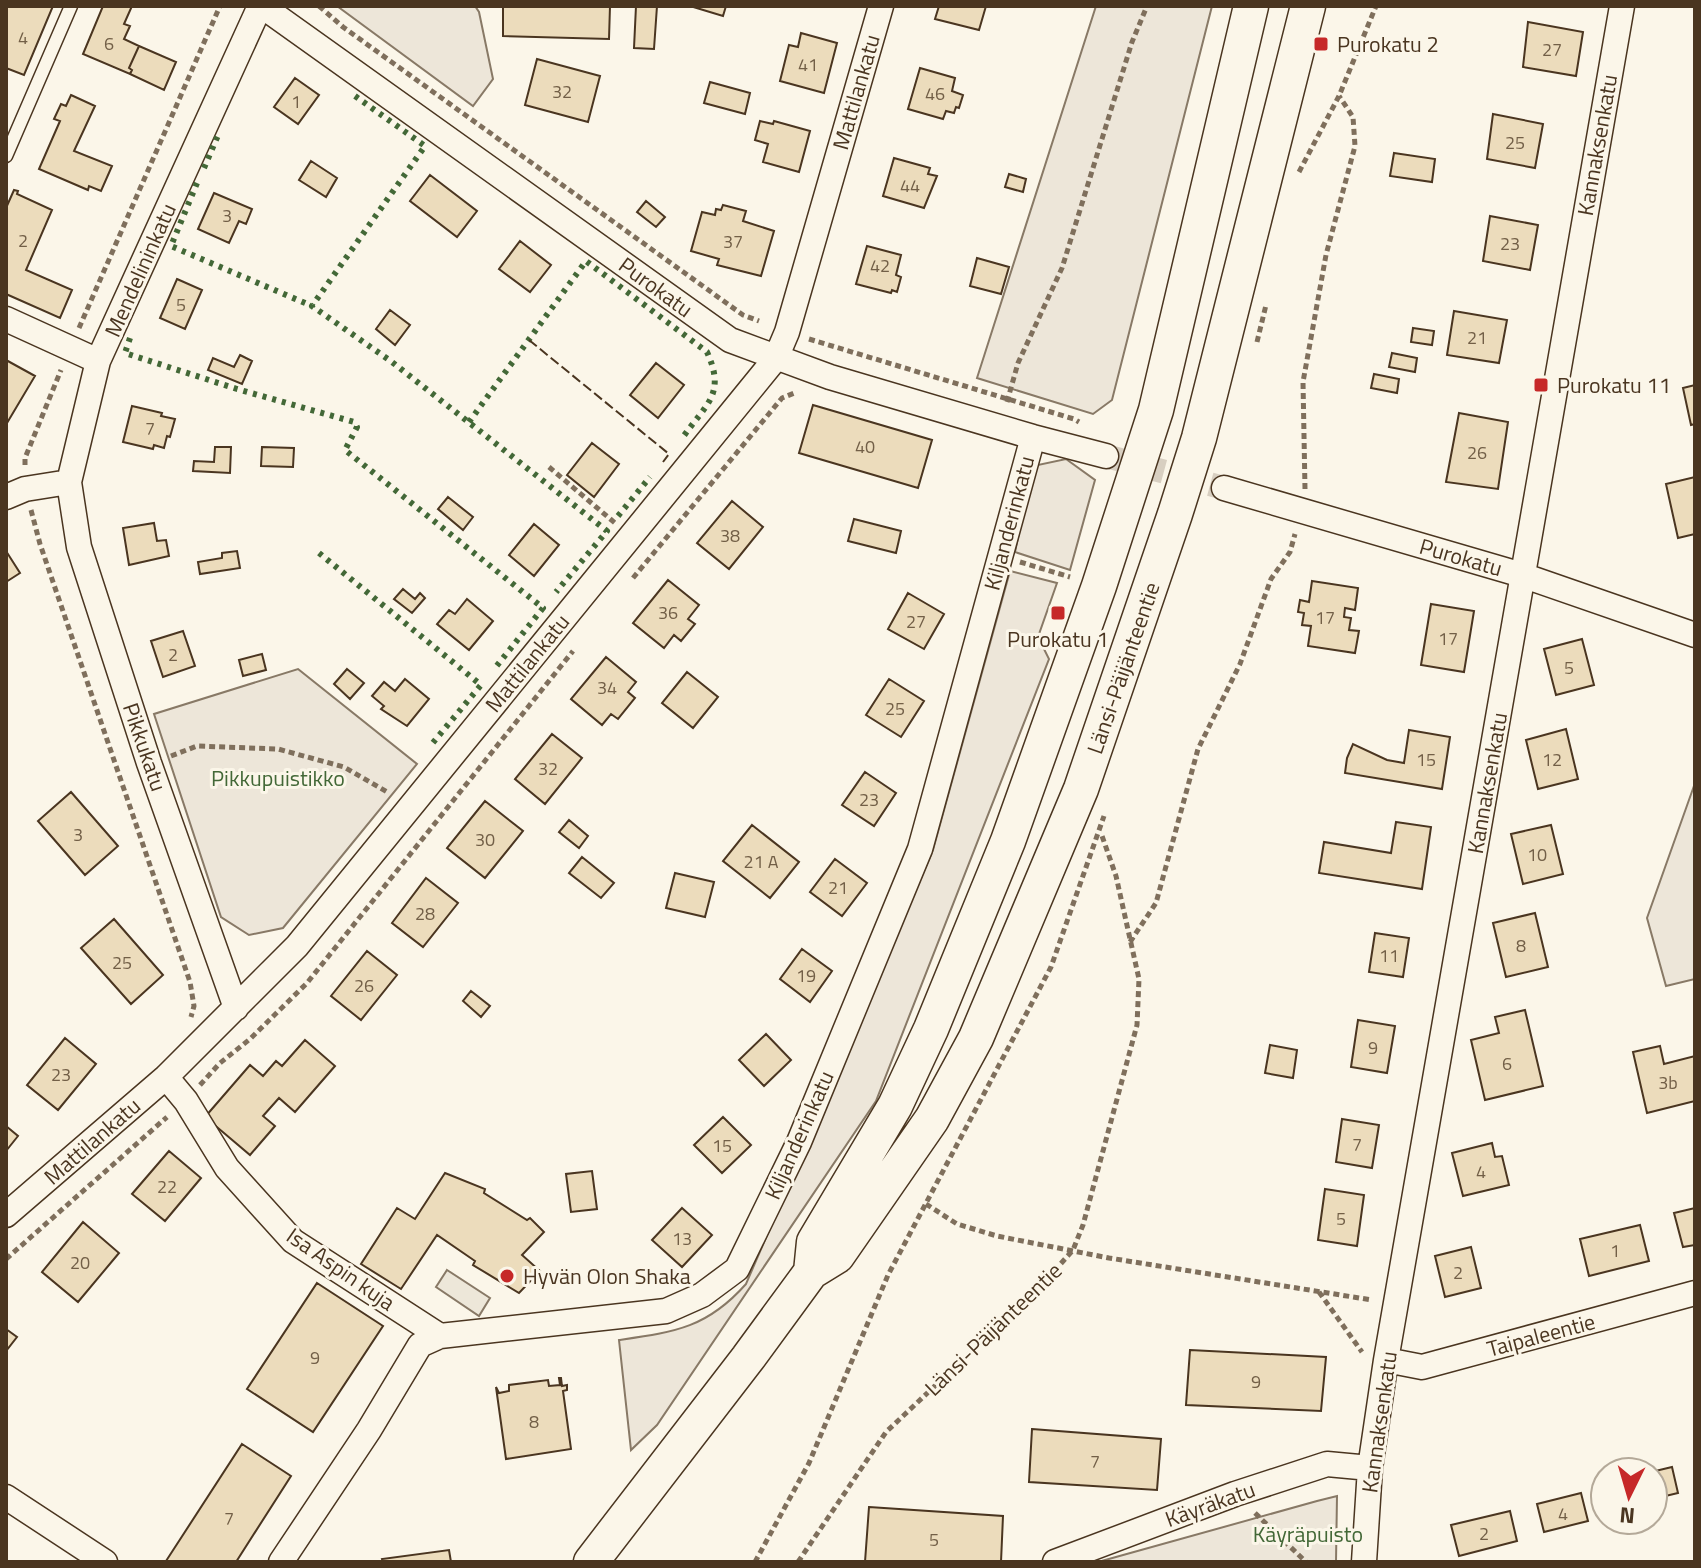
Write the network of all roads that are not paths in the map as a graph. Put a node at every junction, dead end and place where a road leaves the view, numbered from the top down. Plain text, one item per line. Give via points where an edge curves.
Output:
1 (71, 6) edge
2 (261, 6) edge
3 (881, 6) edge
4 (1251, 6) edge
5 (1308, 6) edge
6 (1622, 6) edge
7 (6, 156) edge
8 (6, 319) edge
9 (776, 358) junction
10 (98, 361) junction
11 (1033, 437) junction
12 (1106, 456) tunnel mouth
13 (69, 482) junction
14 (1224, 488) tunnel mouth
15 (16, 493) edge
16 (1522, 575) junction
17 (1695, 635) edge
18 (236, 1008) junction
19 (166, 1077) junction
20 (6, 1215) edge
21 (848, 1215) junction
22 (1695, 1293) edge
23 (440, 1336) junction
24 (1376, 1358) junction
25 (1370, 1468) junction
26 (6, 1497) edge
27 (105, 1562) edge
28 (281, 1562) edge
29 (591, 1562) edge
30 (1055, 1562) edge
31 (1364, 1562) edge

1 - 7 lane
2 - 9 street, Purokatu via 730,340
2 - 10 street, Mendelininkatu
3 - 9 street, Mattilankatu
4 - 21 main road, Länsi-Päijänteentie via 1156,410 1099,586 1008,841
5 - 21 main road, Länsi-Päijänteentie via 1199,438 1081,789 976,1038 932,1119
6 - 16 street, Kannaksenkatu
8 - 10 street
9 - 11 street, Purokatu
9 - 18 street, Mattilankatu via 297,946
10 - 13 street, Mendelininkatu
11 - 12 street, Purokatu
11 - 23 street, Kiljanderinkatu via 920,849 799,1142 737,1269 702,1295 666,1311
13 - 15 street
13 - 18 street, Pikkukatu via 79,547
14 - 16 street, Purokatu
16 - 17 street, Purokatu
16 - 24 street, Kannaksenkatu via 1397,1304
18 - 19 street, Mattilankatu
19 - 20 street, Mattilankatu
19 - 23 street, Isa Aspin kuja via 227,1168 293,1241
21 - 29 main road, Länsi-Päijänteentie via 837,1256 811,1272
22 - 24 street, Taipaleentie via 1422,1367
23 - 28 street via 420,1345
24 - 25 street, Kannaksenkatu
25 - 30 street, Käyräkatu via 1327,1464
25 - 31 street, Kannaksenkatu
26 - 27 street

